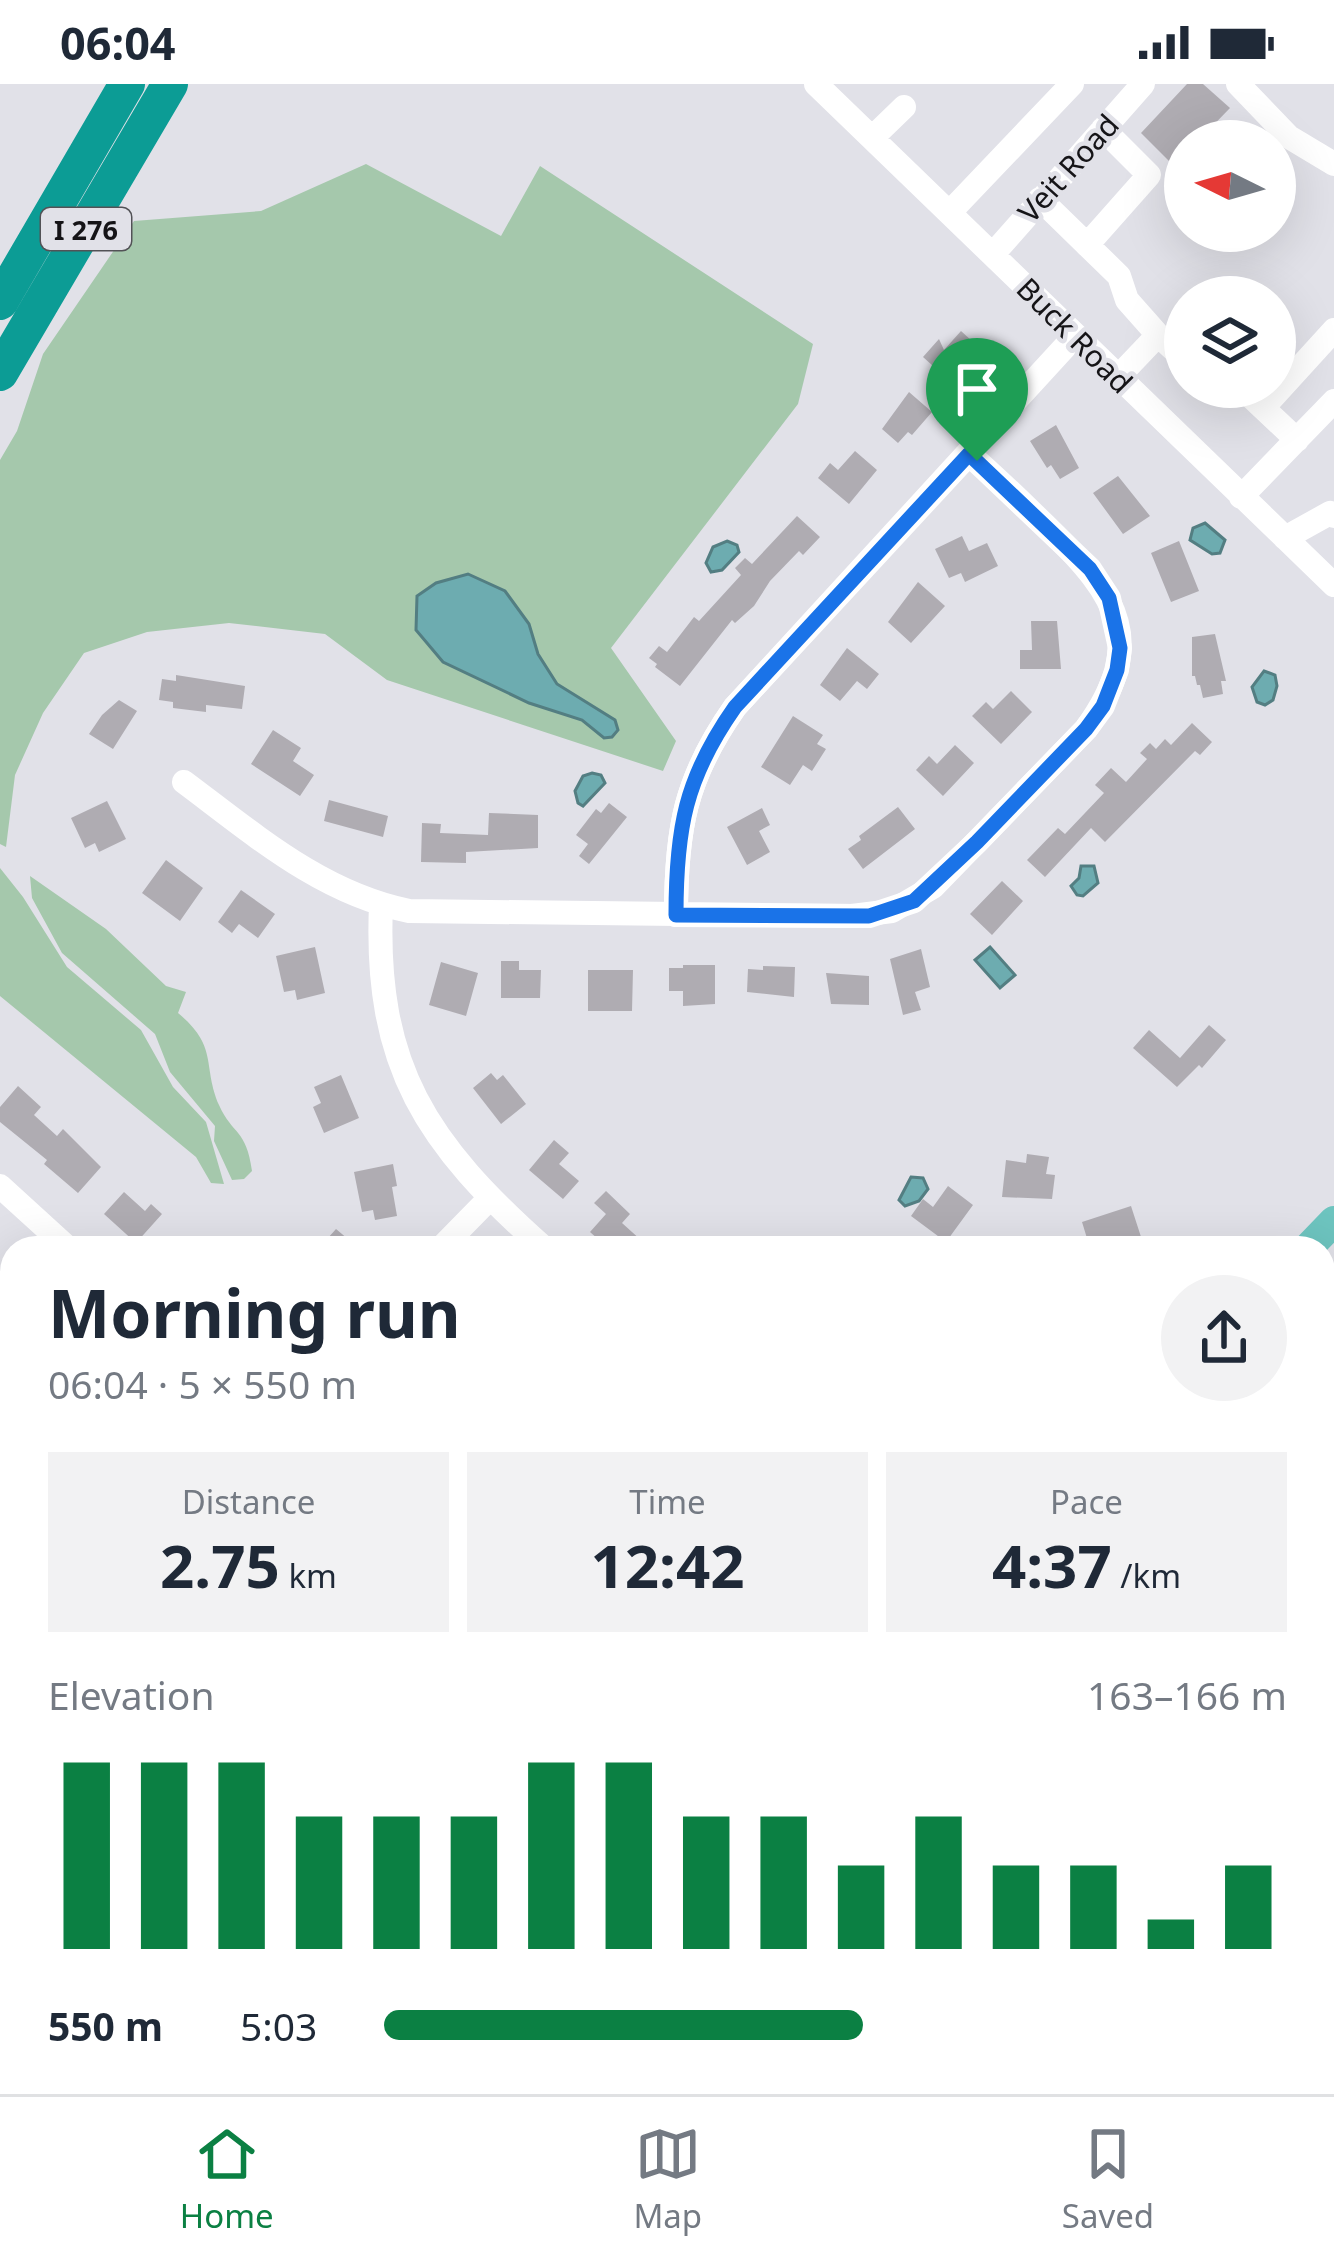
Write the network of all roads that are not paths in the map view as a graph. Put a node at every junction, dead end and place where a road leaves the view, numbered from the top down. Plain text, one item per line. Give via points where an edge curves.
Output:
1 (127, 84) edge
2 (170, 84) edge
3 (816, 84) edge
4 (1072, 84) edge
5 (1143, 84) edge
6 (1238, 84) edge
7 (904, 107) dead end
8 (1102, 129) junction
9 (872, 138) junction
10 (1334, 164) edge
11 (1040, 200) junction
12 (950, 212) junction
13 (1087, 245) junction
14 (994, 254) junction
15 (0, 302) edge
16 (1334, 330) edge
17 (1158, 335) junction
18 (1074, 337) junction
19 (1164, 341) edge
20 (1296, 372) edge
21 (0, 373) edge
22 (1118, 378) junction
23 (1334, 401) edge
24 (1263, 408) edge
25 (1297, 440) junction
26 (969, 454) junction
27 (1241, 497) junction
28 (1334, 516) edge
29 (1285, 538) junction
30 (1334, 584) edge
31 (184, 782) dead end
32 (381, 905) junction
33 (676, 915) junction
34 (0, 1186) edge
35 (489, 1199) junction
36 (55, 1236) edge
37 (453, 1236) edge
38 (531, 1236) edge

1 - 15 highway, I 276
2 - 21 highway, I 276
3 - 9 street, Buck Road
4 - 12 street
5 - 8 street, Veit Road
6 - 10 street via 1288,137
7 - 9 street
8 - 11 street, Veit Road
8 - 13 street via 1149,175
9 - 12 street, Buck Road
11 - 13 street
11 - 14 street, Veit Road
12 - 14 street, Buck Road
13 - 17 street
14 - 18 street, Buck Road
16 - 20 street
17 - 19 street
17 - 22 street
18 - 22 street, Buck Road
18 - 26 street
22 - 27 street, Buck Road
23 - 25 street
24 - 25 street
25 - 27 street
26 - 33 street via 715,736 679,827
26 - 33 street via 1090,569 1109,598 1120,648 1103,706 914,901 869,916
27 - 29 street, Buck Road
28 - 29 street
29 - 30 street, Buck Road
31 - 32 street via 314,877
32 - 33 street via 444,914
32 - 35 street via 382,989 398,1059 438,1140
34 - 36 street
35 - 37 street
35 - 38 street

